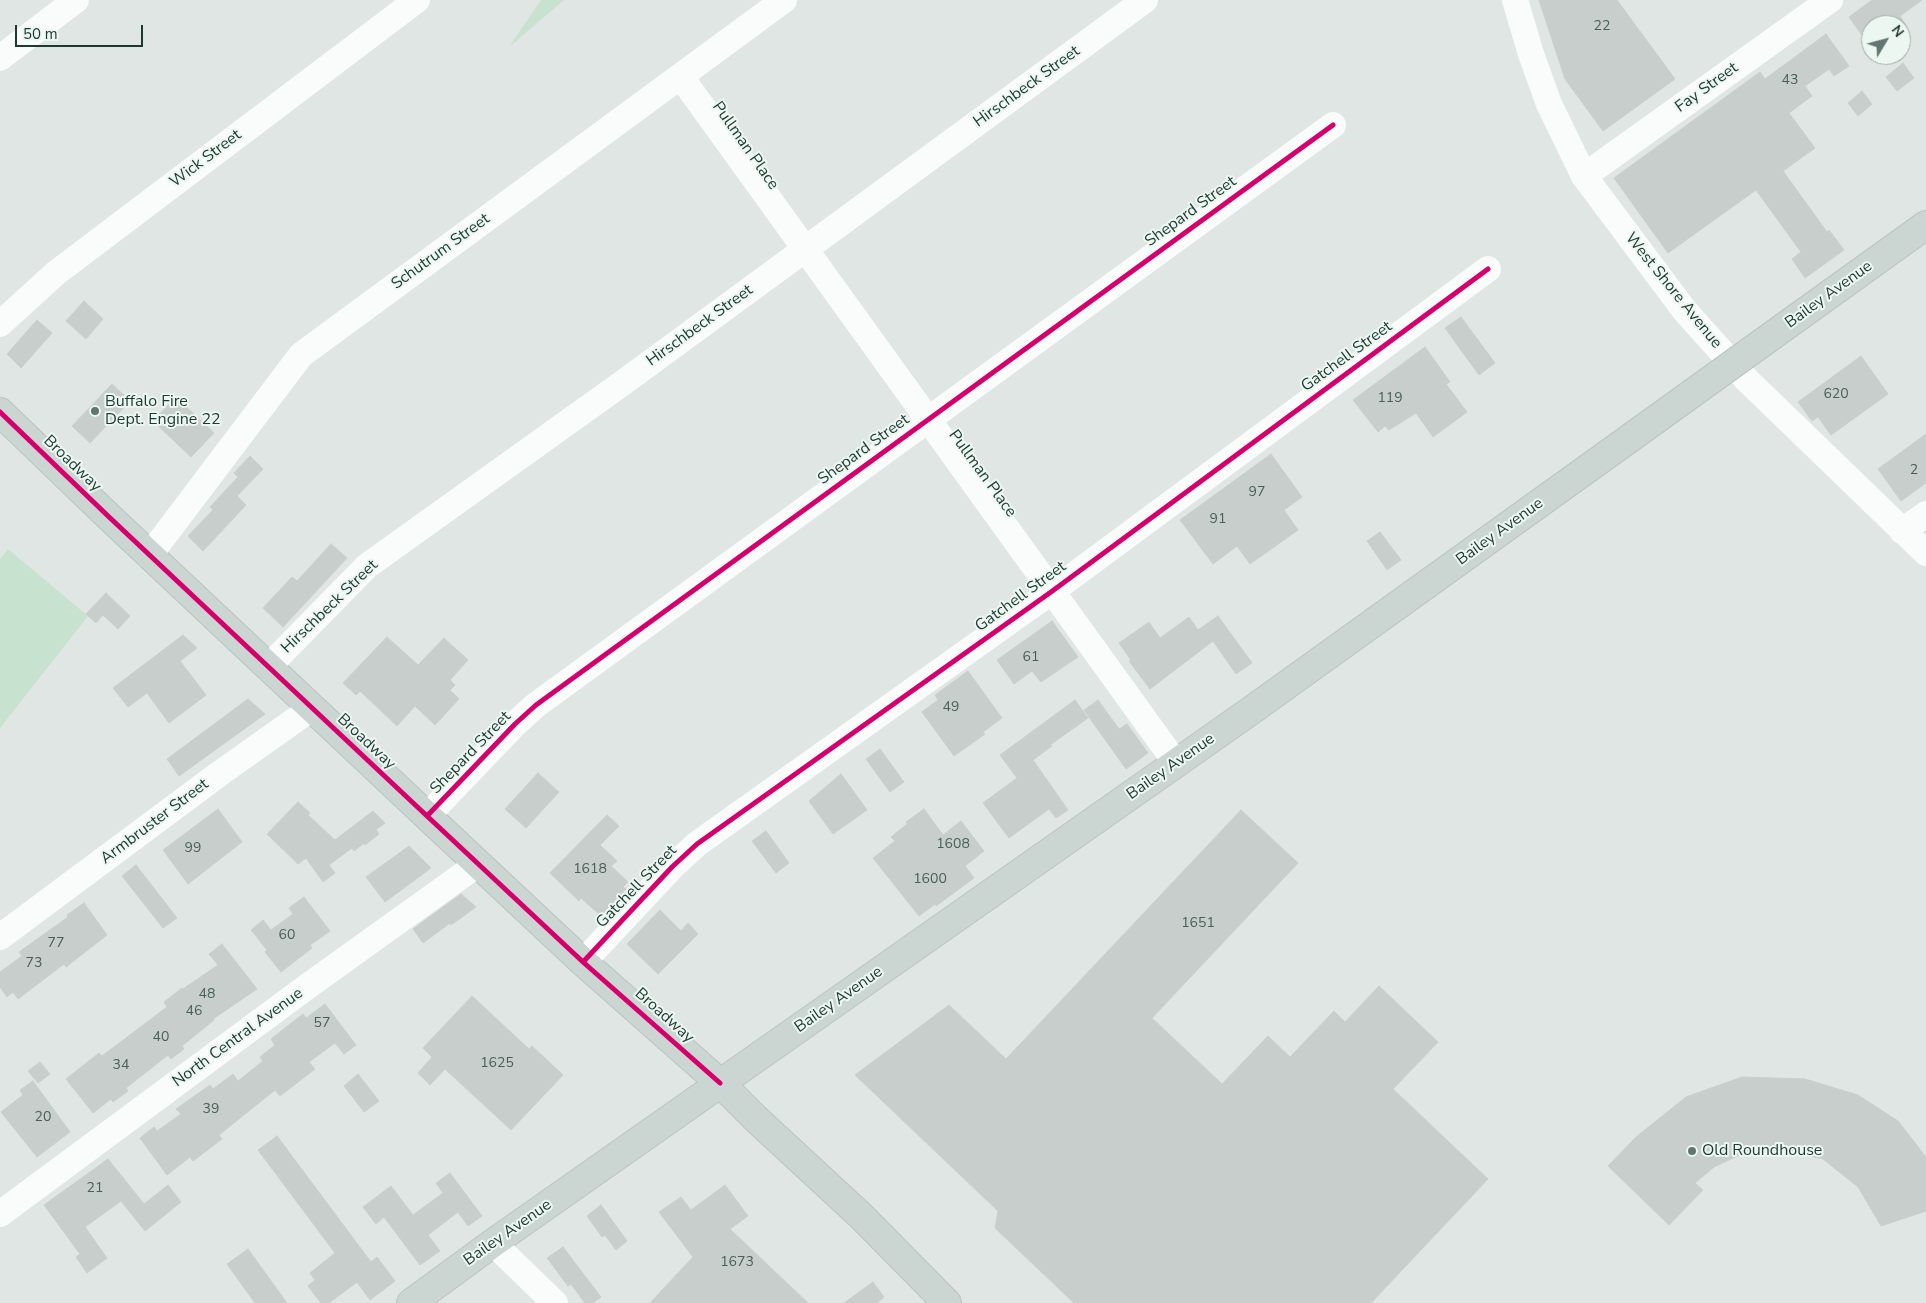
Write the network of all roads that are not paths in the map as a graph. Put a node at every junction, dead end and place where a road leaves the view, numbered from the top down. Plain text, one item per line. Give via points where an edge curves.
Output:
1 (76, 0) edge
2 (417, 0) edge
3 (784, 0) edge
4 (1145, 0) edge
5 (1515, 0) edge
6 (1830, 0) edge
7 (0, 58) edge
8 (681, 77) junction
9 (1333, 125) dead end
10 (1584, 176) junction
11 (1926, 226) edge
12 (804, 250) junction
13 (1488, 268) dead end
14 (0, 324) edge
15 (0, 412) edge
16 (927, 421) junction
17 (1926, 514) edge
18 (1902, 532) junction
19 (1926, 553) edge
20 (150, 556) junction
21 (1051, 592) junction
22 (268, 667) junction
23 (312, 708) junction
24 (1176, 763) junction
25 (427, 816) junction
26 (478, 864) junction
27 (0, 938) edge
28 (583, 962) junction
29 (720, 1084) junction
30 (0, 1214) edge
31 (493, 1243) junction
32 (411, 1303) edge
33 (556, 1303) edge
34 (947, 1303) edge

1 - 7 street
2 - 14 street, Wick Street via 56,273
3 - 8 street, Schutrum Street
4 - 12 street, Hirschbeck Street
5 - 10 street, West Shore Avenue via 1550,104
6 - 10 street, Fay Street
8 - 12 street, Pullman Place
8 - 20 street, Schutrum Street via 301,355
9 - 16 street, Shepard Street
10 - 18 street, West Shore Avenue via 1691,318 1755,389
11 - 24 main road, Bailey Avenue, bridge
12 - 16 street, Pullman Place
12 - 22 street, Hirschbeck Street via 368,566
13 - 21 street, Gatchell Street
15 - 20 main road, Broadway
16 - 21 street, Pullman Place
16 - 25 street, Shepard Street via 536,705
17 - 18 street
18 - 19 street, West Shore Avenue
20 - 22 main road, Broadway
21 - 24 street, Pullman Place
21 - 28 street, Gatchell Street via 697,844
22 - 23 main road, Broadway
23 - 25 main road, Broadway
23 - 27 street, Armbruster Street
24 - 29 main road, Bailey Avenue
25 - 26 main road, Broadway
26 - 28 main road, Broadway
26 - 30 street, North Central Avenue
28 - 29 main road, Broadway
29 - 31 main road, Bailey Avenue
29 - 34 main road, Broadway via 861,1216
31 - 32 main road, Bailey Avenue
31 - 33 street

